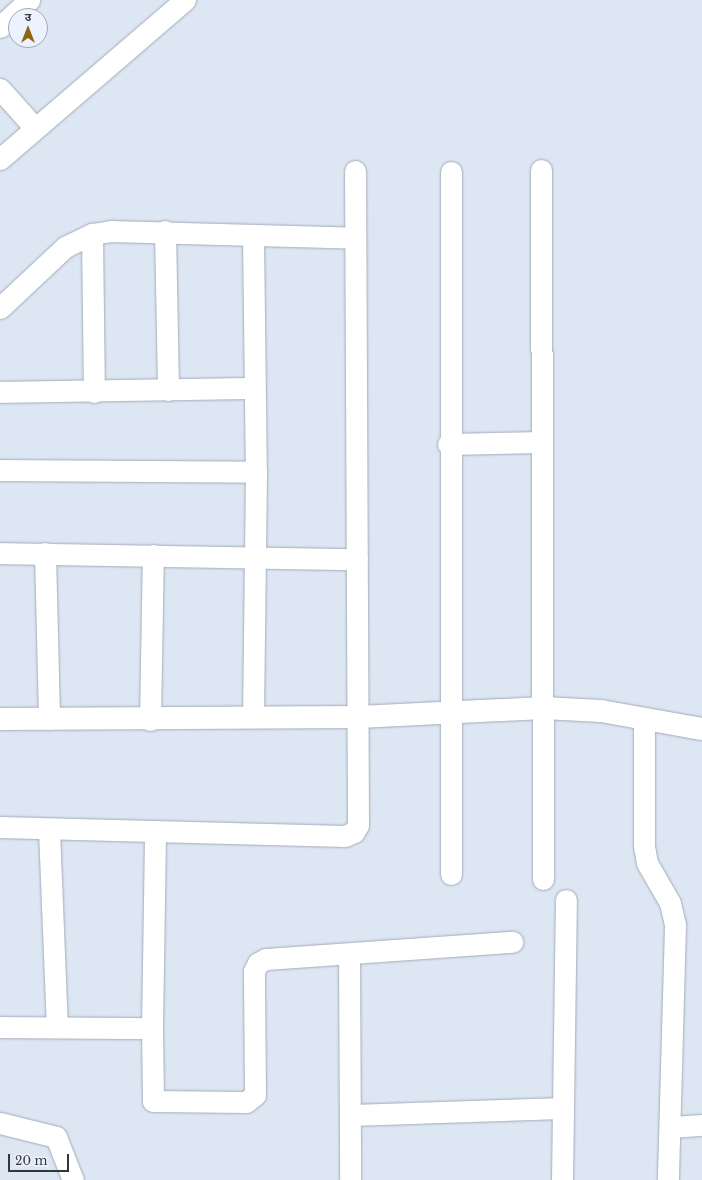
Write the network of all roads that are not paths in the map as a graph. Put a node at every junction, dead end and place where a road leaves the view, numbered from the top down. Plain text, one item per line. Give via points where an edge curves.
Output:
1 (29, 0) edge
2 (185, 0) edge
3 (0, 27) edge
4 (0, 89) edge
5 (35, 128) junction
6 (0, 158) edge
7 (541, 170) dead end
8 (355, 171) dead end
9 (451, 172) dead end
10 (166, 231) junction
11 (92, 234) junction
12 (253, 236) junction
13 (355, 238) junction
14 (0, 308) edge
15 (254, 388) junction
16 (168, 390) junction
17 (0, 392) edge
18 (94, 392) junction
19 (541, 442) junction
20 (448, 444) junction
21 (0, 470) edge
22 (256, 472) junction
23 (0, 553) edge
24 (45, 553) junction
25 (153, 555) junction
26 (256, 558) junction
27 (357, 559) junction
28 (544, 708) junction
29 (451, 710) junction
30 (253, 717) junction
31 (359, 717) junction
32 (0, 718) edge
33 (644, 718) junction
34 (49, 719) junction
35 (150, 720) junction
36 (702, 729) edge
37 (0, 827) edge
38 (49, 830) junction
39 (155, 832) junction
40 (451, 874) dead end
41 (543, 879) dead end
42 (566, 900) dead end
43 (512, 942) dead end
44 (349, 954) junction
45 (0, 1027) edge
46 (57, 1027) junction
47 (152, 1028) junction
48 (562, 1108) junction
49 (351, 1115) junction
50 (0, 1123) edge
51 (702, 1125) edge
52 (671, 1127) junction
53 (73, 1180) edge
54 (350, 1180) edge
55 (562, 1180) edge
56 (668, 1180) edge

1 - 3 street
2 - 5 street
4 - 5 street
5 - 6 street
7 - 19 street
8 - 13 street
9 - 20 street
10 - 11 street via 111,231
10 - 12 street
10 - 16 street
11 - 14 street via 65,247
11 - 18 street
12 - 13 street
12 - 15 street
13 - 27 street
15 - 16 street
15 - 22 street
16 - 18 street
17 - 18 street
19 - 20 street
19 - 28 street
20 - 29 street
21 - 22 street
22 - 26 street
23 - 24 street
24 - 25 street
24 - 34 street
25 - 26 street
25 - 35 street
26 - 27 street
26 - 30 street
27 - 31 street
28 - 29 street
28 - 33 street
28 - 41 street
29 - 31 street
29 - 40 street
30 - 31 street
30 - 35 street
31 - 39 street via 358,825 354,832 345,836
32 - 34 street
33 - 36 street
33 - 52 street via 644,846 647,863 670,903 675,925
34 - 35 street
37 - 38 street
38 - 39 street
38 - 46 street
39 - 47 street
42 - 48 street
43 - 44 street
44 - 47 street via 266,959 258,963 254,970 252,1099 160,1104 154,1101
44 - 49 street
45 - 46 street
46 - 47 street
48 - 49 street
48 - 55 street
49 - 54 street
50 - 53 street via 56,1137
51 - 52 street
52 - 56 street

